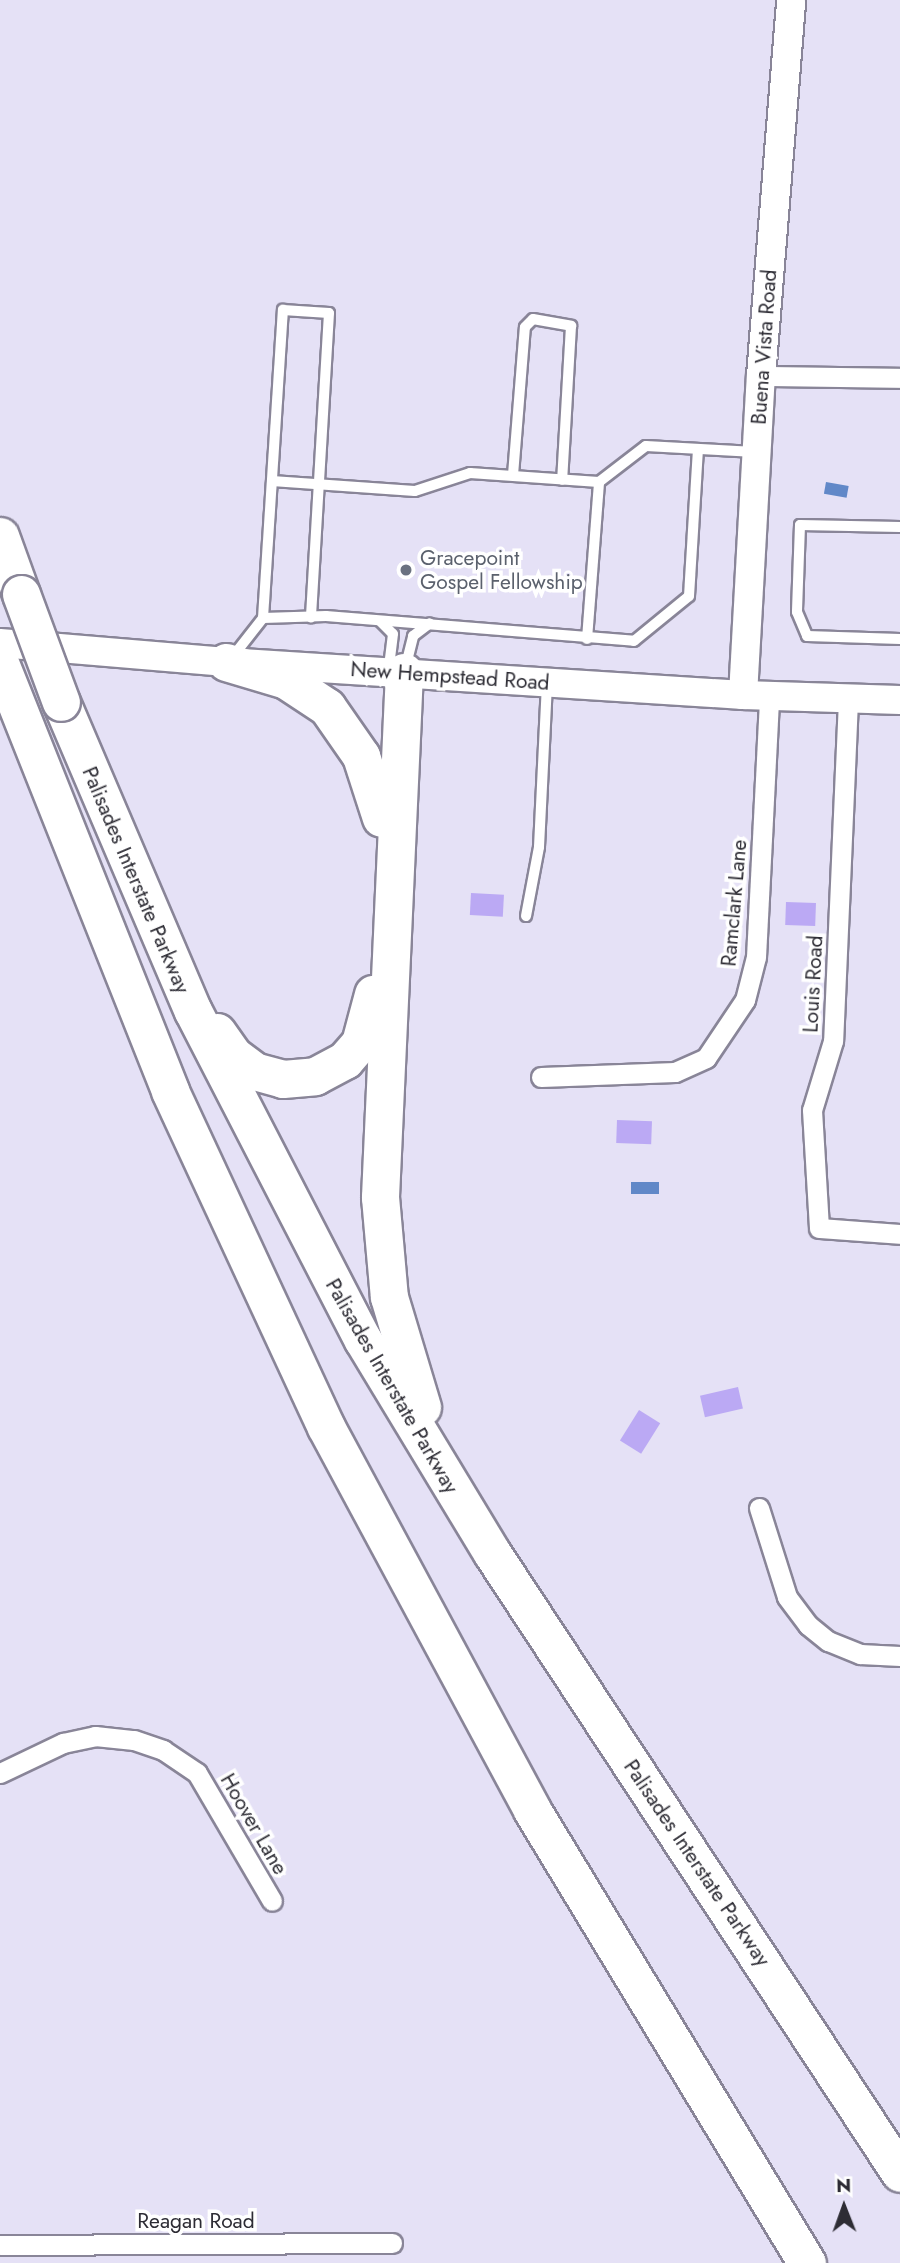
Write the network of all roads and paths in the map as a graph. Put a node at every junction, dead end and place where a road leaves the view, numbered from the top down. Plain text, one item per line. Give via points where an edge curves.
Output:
1 (791, 0) edge
2 (761, 376) junction
3 (900, 378) edge
4 (698, 449) junction
5 (757, 453) junction
6 (513, 475) junction
7 (562, 480) junction
8 (272, 481) junction
9 (599, 482) junction
10 (318, 485) junction
11 (900, 527) edge
12 (0, 536) edge
13 (311, 617) junction
14 (263, 618) junction
15 (376, 620) junction
16 (430, 623) junction
17 (587, 639) junction
18 (900, 639) edge
19 (0, 643) edge
20 (226, 662) junction
21 (0, 663) edge
22 (396, 671) junction
23 (547, 682) junction
24 (756, 696) junction
25 (848, 700) junction
26 (900, 700) edge
27 (381, 818) junction
28 (118, 843) junction
29 (526, 916) dead end
30 (541, 1077) dead end
31 (900, 1234) edge
32 (759, 1508) dead end
33 (525, 1603) junction
34 (900, 1656) edge
35 (0, 1772) edge
36 (272, 1901) dead end
37 (900, 2173) edge
38 (392, 2243) dead end
39 (0, 2245) edge
40 (61, 2254) edge
41 (807, 2263) edge

1 - 2 street, Buena Vista Road
2 - 3 street
2 - 5 street, Buena Vista Road
4 - 5 lane
4 - 9 lane via 646,446
4 - 17 lane via 689,596 634,641
5 - 24 street, Buena Vista Road
6 - 7 lane
6 - 7 lane via 525,327 533,319 571,326
6 - 10 lane via 470,473 415,491
7 - 9 lane
8 - 10 lane
8 - 10 lane via 283,310 329,313
8 - 14 lane
9 - 17 lane
10 - 13 lane
11 - 18 lane via 800,525 797,612 807,636
12 - 28 highway, Palisades Interstate Parkway, bridge
13 - 14 lane
13 - 15 lane
14 - 20 lane
15 - 16 lane
15 - 22 lane via 393,634
16 - 17 lane
16 - 22 lane via 412,636
19 - 20 street, New Hempstead Road
20 - 22 street, New Hempstead Road
20 - 27 highway via 286,680 327,707 361,756
21 - 41 highway via 190,1136 355,1484 532,1810
22 - 23 street, New Hempstead Road
22 - 27 highway
22 - 33 highway via 380,1178 385,1278 397,1336 420,1403
23 - 24 street, New Hempstead Road
23 - 29 lane via 539,847
24 - 25 street, New Hempstead Road
24 - 30 street, Ramclark Lane via 756,957 746,1000 706,1058 675,1072
25 - 26 street, New Hempstead Road
25 - 31 street, Louis Road via 833,1041 812,1110 819,1228
27 - 28 highway via 373,990 365,1033 336,1066 293,1080 254,1071 227,1047
28 - 33 highway, Palisades Interstate Parkway via 219,1067 304,1232 426,1447
32 - 34 street via 787,1597 808,1625 828,1641 860,1654
33 - 37 highway, Palisades Interstate Parkway
35 - 36 street, Hoover Lane via 63,1743 95,1737 134,1740 163,1751 197,1773
38 - 40 street, Reagan Road
39 - 40 street, Reagan Road

